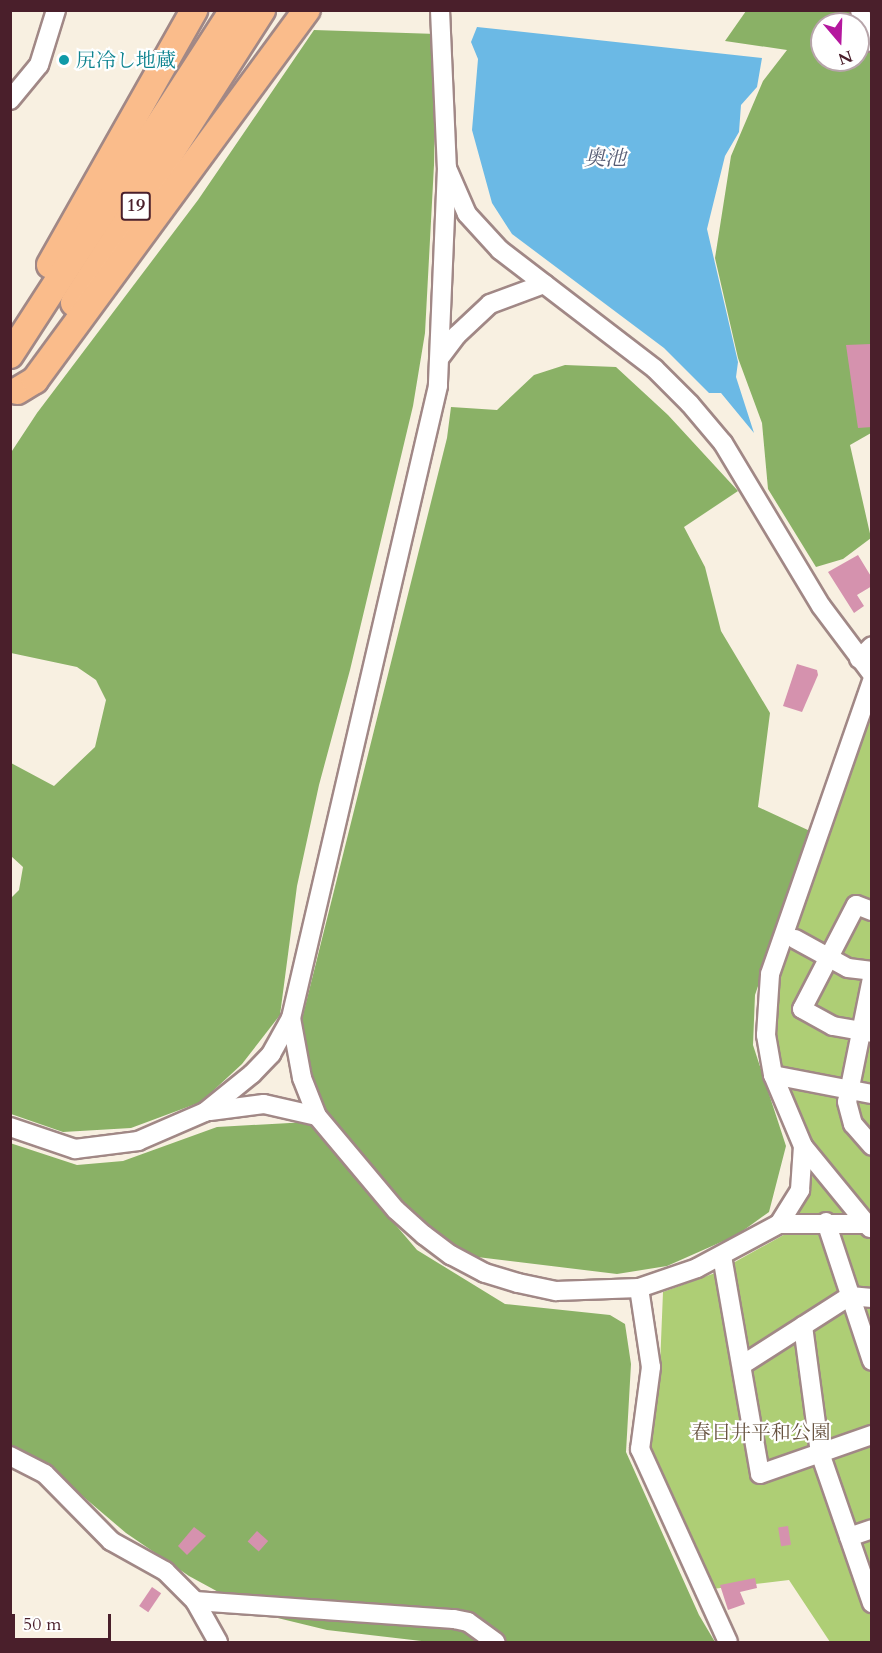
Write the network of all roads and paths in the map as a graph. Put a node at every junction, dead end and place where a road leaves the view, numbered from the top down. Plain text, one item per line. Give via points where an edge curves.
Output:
1 (56, 10) edge
2 (194, 10) edge
3 (233, 10) edge
4 (262, 10) edge
5 (307, 10) edge
6 (860, 10) edge
7 (440, 11) edge
8 (872, 42) edge
9 (10, 100) edge
10 (447, 168) junction
11 (544, 284) junction
12 (10, 333) edge
13 (10, 355) edge
14 (441, 356) junction
15 (14, 396) edge
16 (865, 652) edge
17 (872, 674) edge
18 (872, 681) edge
19 (872, 911) edge
20 (795, 939) dead end
21 (828, 956) junction
22 (872, 971) edge
23 (872, 978) edge
24 (291, 1018) junction
25 (867, 1032) edge
26 (773, 1075) junction
27 (850, 1090) junction
28 (872, 1094) edge
29 (205, 1112) junction
30 (317, 1116) junction
31 (10, 1128) edge
32 (803, 1146) junction
33 (872, 1146) edge
34 (826, 1222) junction
35 (779, 1224) junction
36 (869, 1227) edge
37 (722, 1256) junction
38 (639, 1288) junction
39 (850, 1296) junction
40 (872, 1298) edge
41 (803, 1326) junction
42 (872, 1361) edge
43 (742, 1365) junction
44 (872, 1435) edge
45 (820, 1453) junction
46 (10, 1456) edge
47 (872, 1529) edge
48 (849, 1537) junction
49 (195, 1601) junction
50 (872, 1603) edge
51 (218, 1642) edge
52 (496, 1642) edge
53 (728, 1642) edge

1 - 9 street via 39,64
2 - 12 highway
3 - 13 highway, 19
4 - 15 highway, 19
5 - 15 highway via 35,380
6 - 8 street via 867,41
7 - 10 street
10 - 11 street via 456,195 479,229
10 - 14 street
11 - 14 street via 490,304
11 - 16 street via 655,369 690,404 723,443 821,606
14 - 24 street via 438,386
16 - 17 street
18 - 26 street via 770,974 766,1035
19 - 21 street via 856,904
20 - 21 street
21 - 22 street via 848,968
21 - 25 street via 802,1008 833,1026
23 - 25 street
24 - 29 street via 271,1054
24 - 30 street via 302,1078
25 - 27 street
26 - 27 street
26 - 32 street
27 - 28 street
27 - 33 street via 847,1102 853,1124
29 - 30 street via 264,1104
29 - 31 street via 138,1141 75,1149
30 - 38 street via 396,1210 451,1255 485,1273 556,1290
32 - 35 street via 800,1190
32 - 36 street
34 - 35 street
34 - 36 street
34 - 39 street
35 - 37 street
37 - 38 street
37 - 43 street
38 - 53 street via 651,1367 640,1449
39 - 40 street
39 - 41 street
39 - 42 street
41 - 43 street
41 - 45 street
43 - 45 street via 760,1474
44 - 45 street
45 - 48 street
46 - 49 street via 45,1474 98,1532 165,1570
47 - 48 street
48 - 50 street
49 - 51 street
49 - 52 street via 454,1619 468,1622

